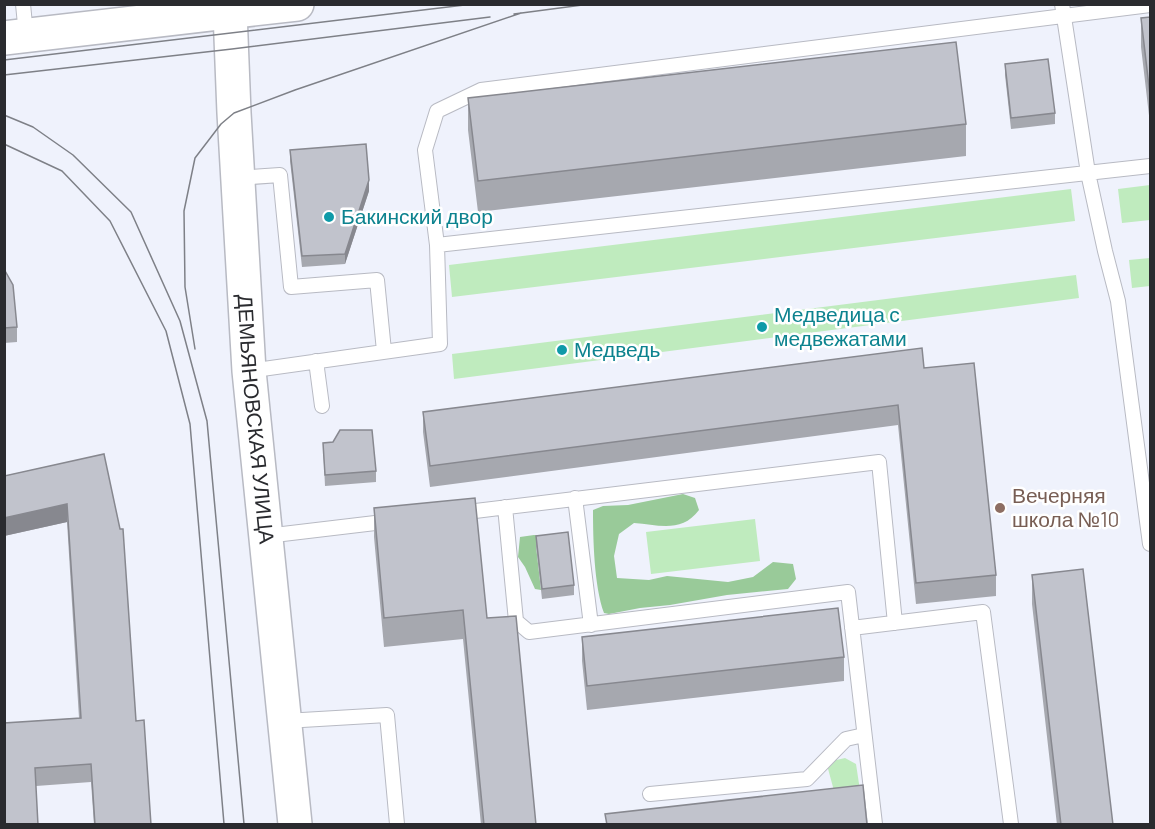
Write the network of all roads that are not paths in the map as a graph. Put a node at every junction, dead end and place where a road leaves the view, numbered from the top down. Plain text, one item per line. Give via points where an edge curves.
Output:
1 (297, 4) edge
2 (1150, 5) edge
3 (1063, 10) edge
4 (230, 12) junction
5 (18, 26) edge
6 (1150, 166) edge
7 (1088, 173) junction
8 (238, 178) junction
9 (437, 245) junction
10 (384, 351) junction
11 (316, 361) junction
12 (249, 371) junction
13 (322, 406) dead end
14 (575, 498) junction
15 (505, 507) junction
16 (448, 514) edge
17 (403, 519) edge
18 (266, 536) junction
19 (1150, 544) edge
20 (895, 623) junction
21 (591, 625) junction
22 (852, 628) junction
23 (285, 721) junction
24 (864, 735) junction
25 (650, 794) dead end
26 (295, 825) edge
27 (397, 825) edge
28 (875, 825) edge
29 (1011, 825) edge

1 - 4 street
2 - 3 lane
3 - 7 lane
3 - 9 lane via 481,90 436,111 425,150
4 - 5 street
4 - 8 street, ДЕМЬЯНОВСКАЯ УЛИЦА
6 - 7 lane
7 - 9 lane
7 - 19 lane via 1119,301
8 - 10 lane via 280,175 291,288 376,280
8 - 12 street, ДЕМЬЯНОВСКАЯ УЛИЦА
9 - 10 lane via 440,344
10 - 11 lane
11 - 12 lane
11 - 13 lane
12 - 18 street, ДЕМЬЯНОВСКАЯ УЛИЦА
14 - 15 lane
14 - 20 lane via 879,462
14 - 21 lane
15 - 16 lane
15 - 21 lane via 516,621 529,632
17 - 18 lane
18 - 23 street, ДЕМЬЯНОВСКАЯ УЛИЦА
20 - 22 lane
20 - 29 lane via 983,612
21 - 22 lane via 848,592
22 - 24 lane
23 - 26 street, ДЕМЬЯНОВСКАЯ УЛИЦА
23 - 27 lane via 387,715
24 - 25 lane via 846,739 807,779
24 - 28 lane

